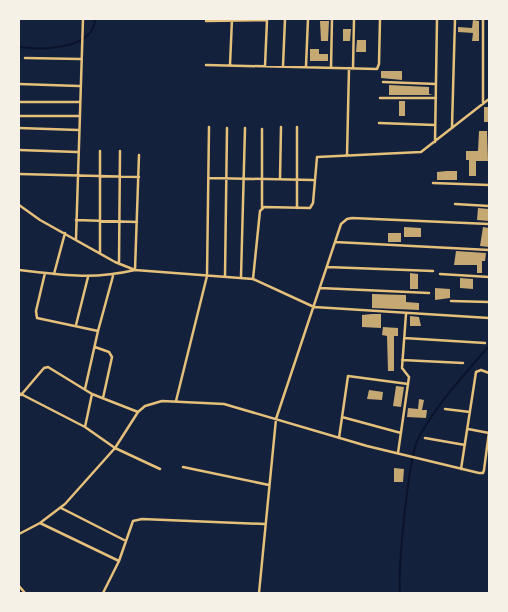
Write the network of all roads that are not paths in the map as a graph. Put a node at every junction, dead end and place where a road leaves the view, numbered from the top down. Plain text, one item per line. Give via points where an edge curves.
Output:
1 (83, 19) edge
2 (285, 19) edge
3 (308, 19) edge
4 (332, 19) edge
5 (354, 19) edge
6 (380, 19) edge
7 (437, 19) edge
8 (455, 19) edge
9 (483, 19) edge
10 (232, 20) edge
11 (267, 20) edge
12 (206, 21) dead end
13 (26, 58) dead end
14 (80, 58) junction
15 (206, 65) dead end
16 (230, 66) junction
17 (264, 66) junction
18 (283, 66) junction
19 (306, 66) junction
20 (331, 68) junction
21 (349, 68) junction
22 (353, 68) junction
23 (383, 82) dead end
24 (19, 84) edge
25 (436, 84) junction
26 (79, 86) junction
27 (380, 98) dead end
28 (436, 98) junction
29 (489, 99) edge
30 (19, 102) edge
31 (79, 102) junction
32 (483, 104) junction
33 (19, 116) edge
34 (79, 116) junction
35 (379, 123) dead end
36 (435, 125) junction
37 (209, 127) dead end
38 (280, 127) dead end
39 (297, 127) dead end
40 (19, 128) edge
41 (227, 128) dead end
42 (244, 128) dead end
43 (452, 128) junction
44 (262, 129) dead end
45 (78, 130) junction
46 (435, 142) junction
47 (19, 150) edge
48 (100, 151) dead end
49 (120, 151) dead end
50 (78, 152) junction
51 (139, 155) dead end
52 (347, 156) junction
53 (19, 174) edge
54 (77, 177) junction
55 (100, 177) junction
56 (120, 177) junction
57 (139, 177) junction
58 (208, 178) junction
59 (226, 179) junction
60 (243, 179) junction
61 (262, 179) junction
62 (280, 179) junction
63 (297, 180) junction
64 (313, 180) junction
65 (433, 183) dead end
66 (489, 185) edge
67 (455, 204) dead end
68 (19, 205) edge
69 (489, 206) edge
70 (262, 208) junction
71 (297, 208) junction
72 (76, 220) junction
73 (100, 221) junction
74 (120, 222) junction
75 (137, 222) junction
76 (489, 224) edge
77 (65, 233) junction
78 (76, 239) junction
79 (335, 242) junction
80 (489, 250) edge
81 (100, 253) junction
82 (119, 264) junction
83 (327, 268) junction
84 (19, 270) edge
85 (135, 270) junction
86 (432, 271) dead end
87 (45, 273) junction
88 (54, 274) junction
89 (440, 274) dead end
90 (113, 275) junction
91 (207, 276) junction
92 (225, 276) junction
93 (88, 277) junction
94 (241, 277) junction
95 (489, 277) edge
96 (253, 279) junction
97 (320, 288) junction
98 (429, 293) dead end
99 (451, 301) dead end
100 (489, 302) edge
101 (314, 307) junction
102 (406, 314) junction
103 (489, 318) edge
104 (76, 325) junction
105 (98, 331) junction
106 (404, 338) junction
107 (485, 343) dead end
108 (95, 347) junction
109 (402, 360) junction
110 (463, 363) dead end
111 (489, 373) edge
112 (408, 384) junction
113 (85, 389) junction
114 (20, 394) edge
115 (92, 394) junction
116 (103, 399) junction
117 (176, 402) junction
118 (445, 409) dead end
119 (138, 412) junction
120 (470, 412) junction
121 (342, 417) junction
122 (276, 419) junction
123 (84, 427) junction
124 (468, 429) junction
125 (401, 433) junction
126 (489, 433) edge
127 (339, 438) junction
128 (425, 438) dead end
129 (465, 445) junction
130 (115, 448) junction
131 (398, 453) junction
132 (488, 457) edge
133 (183, 467) dead end
134 (160, 470) dead end
135 (461, 470) junction
136 (483, 473) junction
137 (489, 474) edge
138 (269, 485) junction
139 (61, 508) junction
140 (40, 523) junction
141 (265, 524) junction
142 (19, 534) edge
143 (126, 541) junction
144 (119, 561) junction
145 (19, 586) edge
146 (25, 593) edge
147 (103, 593) edge
148 (259, 593) edge

1 - 14 street
2 - 18 street
3 - 19 street
4 - 20 street
5 - 22 street
6 - 22 street via 379,67
7 - 25 street
8 - 43 street
9 - 32 street
10 - 11 street
10 - 12 street
10 - 16 street
11 - 17 street
13 - 14 street
14 - 26 street
15 - 16 street
16 - 17 street
17 - 18 street
18 - 19 street
19 - 20 street
20 - 21 street
21 - 22 street
21 - 52 street
23 - 25 street
24 - 26 street
25 - 28 street
26 - 31 street
27 - 28 street
28 - 36 street
29 - 32 street
30 - 31 street
31 - 34 street
32 - 43 street
33 - 34 street
34 - 45 street
35 - 36 street
36 - 46 street
37 - 58 street
38 - 62 street
39 - 63 street
40 - 45 street
41 - 59 street
42 - 60 street
43 - 46 street
44 - 61 street
45 - 50 street
46 - 52 street via 417,153
47 - 50 street
48 - 55 street
49 - 56 street
50 - 54 street
51 - 57 street
52 - 64 street via 317,157
53 - 54 street
54 - 55 street
54 - 72 street
55 - 56 street
55 - 73 street
56 - 57 street
56 - 74 street
57 - 75 street
58 - 59 street
58 - 91 street
59 - 60 street
59 - 92 street
60 - 61 street
60 - 94 street
61 - 62 street
61 - 70 street
62 - 63 street
63 - 64 street
63 - 71 street
64 - 71 street via 311,206
65 - 66 street
67 - 69 street
68 - 77 street
70 - 71 street
70 - 96 street
72 - 73 street
72 - 78 street
73 - 74 street
73 - 81 street
74 - 75 street
74 - 82 street
75 - 85 street
76 - 79 street via 352,218 341,224
77 - 78 street
77 - 88 street
78 - 81 street
79 - 80 street
79 - 83 street
81 - 82 street
82 - 85 street
83 - 86 street
83 - 97 street
84 - 87 street
85 - 90 street
85 - 91 street
87 - 88 street
87 - 104 street via 37,318
88 - 93 street
89 - 95 street
90 - 93 street
90 - 105 street
91 - 92 street
91 - 117 street
92 - 94 street
93 - 104 street
94 - 96 street
96 - 101 street
97 - 98 street
97 - 101 street
99 - 100 street
101 - 102 street
101 - 122 street
102 - 103 street
102 - 106 street
104 - 105 street
105 - 108 street
106 - 107 street
106 - 109 street
108 - 113 street
108 - 116 street via 109,352 112,357
109 - 110 street
109 - 112 street
111 - 120 street via 476,372
112 - 121 street via 348,376
112 - 125 street
113 - 114 street via 48,366
113 - 115 street
114 - 123 street
115 - 116 street
115 - 123 street
116 - 119 street
117 - 119 street via 153,403
117 - 122 street via 224,404
118 - 120 street
119 - 130 street
120 - 124 street
121 - 125 street
121 - 127 street
122 - 127 street
122 - 138 street
123 - 130 street
124 - 126 street
124 - 129 street
125 - 131 street
126 - 132 street
127 - 131 street
128 - 129 street
129 - 135 street
130 - 134 street
130 - 139 street
131 - 135 street
132 - 136 street
133 - 138 street
135 - 136 street
136 - 137 street
138 - 141 street
139 - 140 street
139 - 143 street
140 - 142 street
140 - 144 street
141 - 143 street via 137,519 130,524
141 - 148 street
143 - 144 street
144 - 147 street
145 - 146 street

